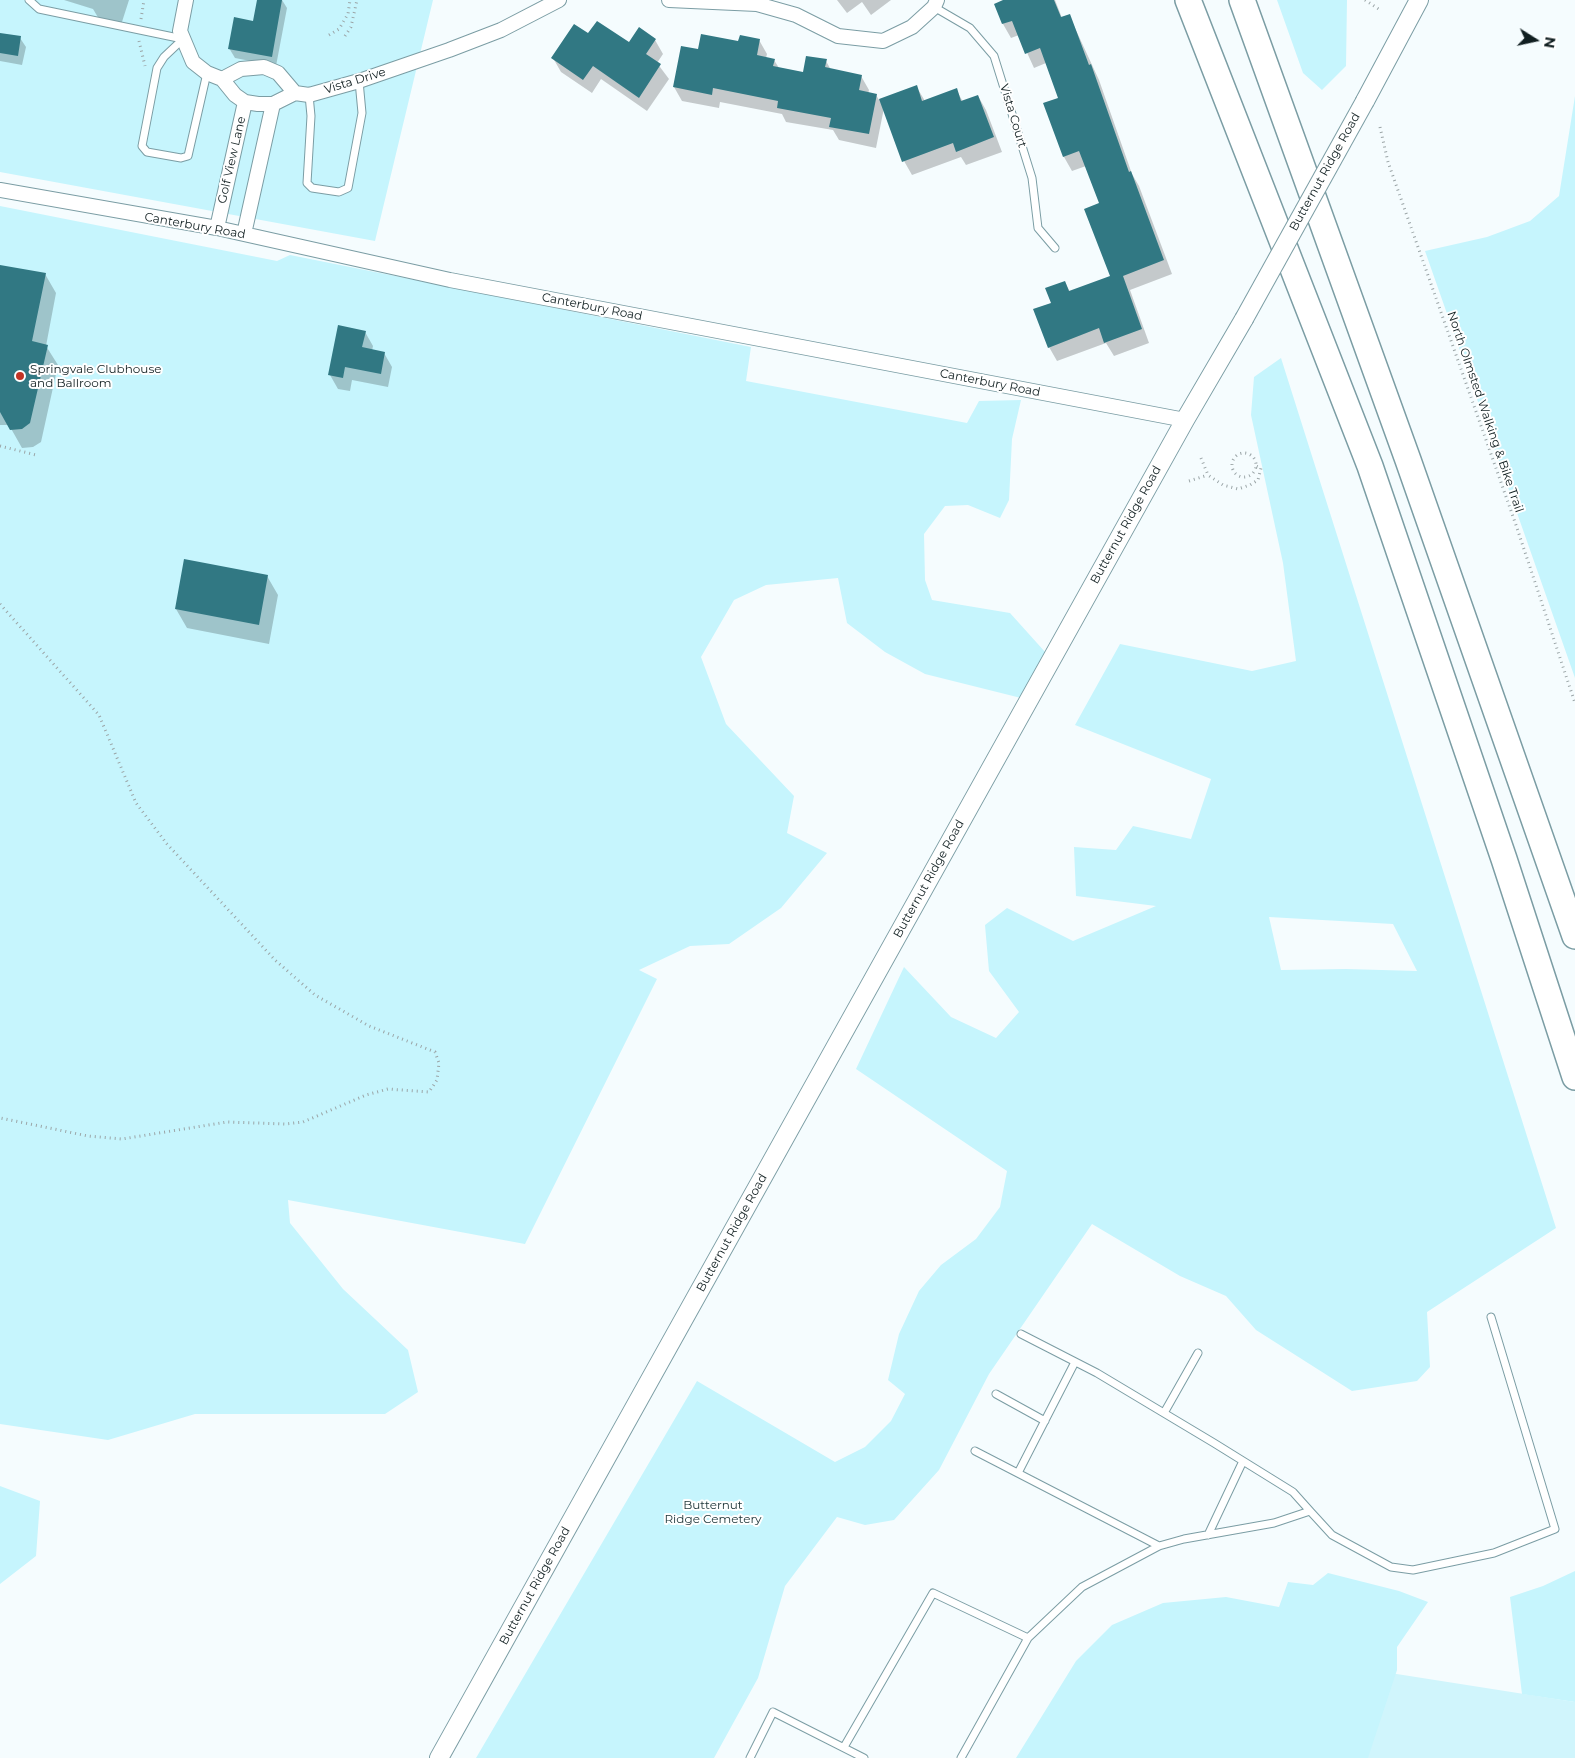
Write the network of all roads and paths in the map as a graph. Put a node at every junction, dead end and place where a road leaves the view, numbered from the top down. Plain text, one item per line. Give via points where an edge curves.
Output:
1 (29, 0) edge
2 (144, 0) edge
3 (186, 0) edge
4 (350, 0) edge
5 (357, 0) edge
6 (559, 0) edge
7 (669, 0) edge
8 (1188, 0) edge
9 (1242, 0) edge
10 (1365, 0) edge
11 (1419, 0) edge
12 (936, 3) edge
13 (1380, 10) dead end
14 (140, 22) dead end
15 (182, 35) junction
16 (329, 35) dead end
17 (139, 36) dead end
18 (345, 36) dead end
19 (143, 64) dead end
20 (207, 74) junction
21 (222, 79) junction
22 (359, 81) junction
23 (302, 94) junction
24 (245, 102) junction
25 (273, 104) junction
26 (1380, 127) dead end
27 (0, 190) edge
28 (217, 228) junction
29 (244, 234) junction
30 (1055, 248) dead end
31 (1185, 420) junction
32 (0, 446) edge
33 (36, 455) dead end
34 (1202, 458) dead end
35 (1256, 466) junction
36 (1208, 475) junction
37 (1189, 481) dead end
38 (0, 604) edge
39 (1575, 703) edge
40 (1575, 936) edge
41 (1575, 1077) edge
42 (0, 1118) edge
43 (1492, 1317) dead end
44 (1021, 1334) dead end
45 (1198, 1353) dead end
46 (1075, 1362) junction
47 (996, 1394) dead end
48 (1164, 1413) junction
49 (1045, 1421) junction
50 (975, 1451) dead end
51 (1243, 1461) junction
52 (1018, 1473) junction
53 (1310, 1511) junction
54 (1208, 1535) junction
55 (1159, 1546) junction
56 (1028, 1638) junction
57 (844, 1747) junction
58 (439, 1758) edge
59 (750, 1758) edge
60 (864, 1758) edge
61 (961, 1758) edge

1 - 15 lane via 39,9
2 - 14 path
3 - 15 street
4 - 16 path via 348,14 339,29
5 - 18 path via 351,27
6 - 22 street, Vista Drive via 493,33
7 - 12 street via 757,4 796,15 838,36 883,41 912,28
8 - 41 highway via 1370,466
9 - 40 highway
10 - 13 path
11 - 31 street, Butternut Ridge Road, bridge
12 - 30 lane, Vista Court via 970,28 994,56 1032,178 1038,228
15 - 20 street via 193,62
15 - 20 lane via 157,68 142,146 147,152 181,158 188,156
17 - 19 path
20 - 21 street
21 - 23 street via 241,69 264,67 278,73
21 - 24 street, Golf View Lane via 235,96
22 - 23 street, Vista Drive
22 - 23 lane via 362,113 348,188 339,192 312,188 307,183 311,116
23 - 25 street, Vista Drive
24 - 25 street
24 - 28 street, Golf View Lane
25 - 29 street
26 - 39 path, North Olmsted Walking & Bike Trail via 1388,162
27 - 28 street, Canterbury Road
28 - 29 street, Canterbury Road
29 - 31 street, Canterbury Road via 450,280
31 - 58 street, Butternut Ridge Road
32 - 33 path
34 - 36 path
35 - 35 path via 1252,456 1245,453 1234,458 1232,465 1234,473 1245,478 1253,474
35 - 36 path via 1261,468 1258,480 1238,489 1223,485
36 - 37 path
38 - 42 path via 99,715 136,803 162,838 276,960 315,995 369,1026 435,1052 439,1063 437,1080 429,1092 388,1089 304,1122 227,1122 122,1139 88,1136
43 - 53 lane via 1555,1529 1494,1553 1414,1570 1391,1568 1332,1535
44 - 46 lane
45 - 48 lane
46 - 48 lane
46 - 49 lane
47 - 49 lane
48 - 51 lane
49 - 52 lane
50 - 52 lane
51 - 53 lane via 1293,1492
51 - 54 lane
52 - 55 lane
53 - 54 lane via 1274,1523
54 - 55 lane
55 - 56 lane via 1082,1587
56 - 57 lane via 933,1593
56 - 61 lane
57 - 59 lane via 774,1712
57 - 60 lane

